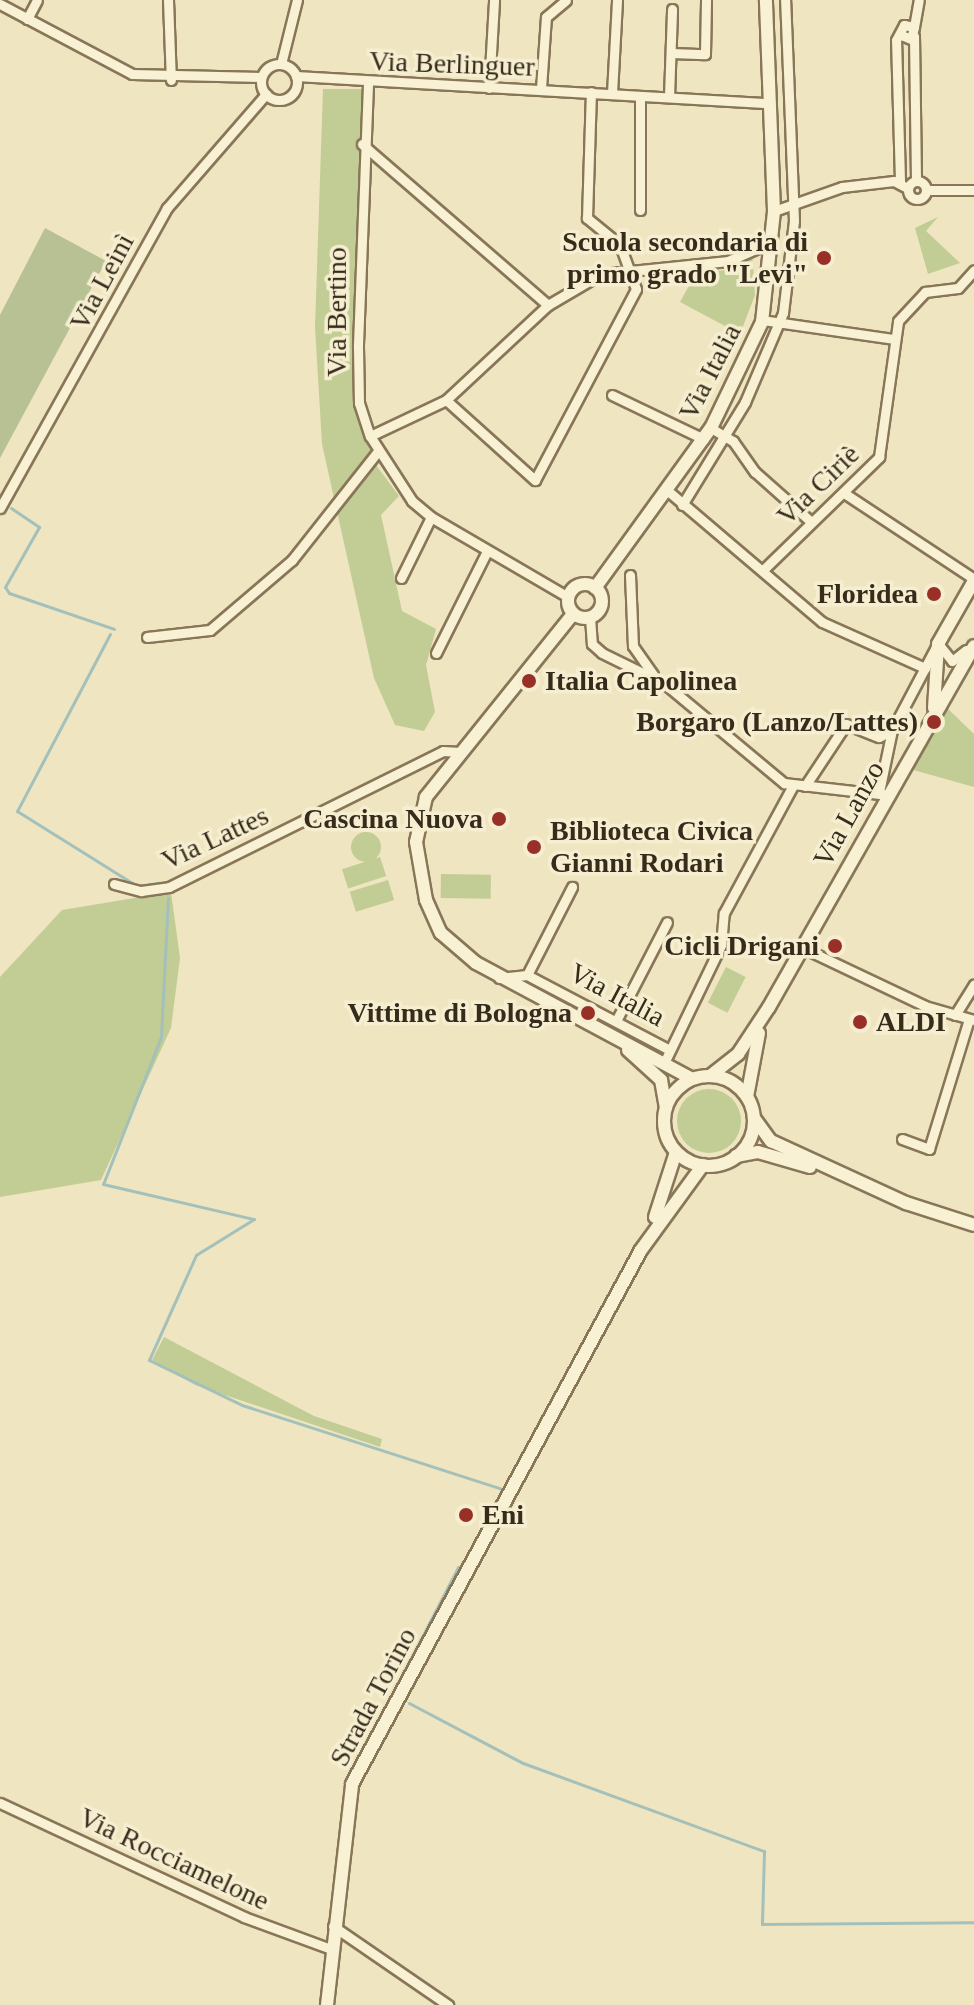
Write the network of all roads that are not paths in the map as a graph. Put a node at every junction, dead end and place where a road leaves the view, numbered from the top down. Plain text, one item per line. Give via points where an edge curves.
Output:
1 (37, 0) edge
2 (168, 0) edge
3 (297, 0) edge
4 (494, 0) edge
5 (566, 0) edge
6 (617, 0) edge
7 (706, 0) edge
8 (766, 0) edge
9 (785, 0) edge
10 (919, 0) edge
11 (0, 4) edge
12 (672, 9) dead end
13 (27, 19) junction
14 (914, 32) junction
15 (671, 53) junction
16 (281, 64) junction
17 (261, 77) junction
18 (171, 80) junction
19 (297, 81) junction
20 (368, 84) junction
21 (489, 88) junction
22 (541, 88) junction
23 (591, 92) junction
24 (612, 93) junction
25 (266, 94) junction
26 (640, 96) junction
27 (669, 97) junction
28 (768, 103) junction
29 (362, 144) junction
30 (916, 180) junction
31 (904, 184) junction
32 (926, 190) junction
33 (974, 190) edge
34 (793, 209) junction
35 (640, 210) dead end
36 (774, 211) junction
37 (772, 242) junction
38 (974, 270) edge
39 (633, 271) junction
40 (548, 305) junction
41 (762, 320) junction
42 (780, 324) junction
43 (894, 339) junction
44 (612, 395) dead end
45 (446, 400) junction
46 (708, 434) junction
47 (370, 436) junction
48 (725, 436) junction
49 (378, 451) junction
50 (668, 491) junction
51 (844, 493) junction
52 (682, 505) junction
53 (0, 508) edge
54 (431, 517) junction
55 (810, 521) junction
56 (487, 551) junction
57 (764, 569) junction
58 (630, 575) dead end
59 (401, 578) dead end
60 (974, 581) edge
61 (595, 588) junction
62 (568, 597) junction
63 (573, 614) junction
64 (590, 617) junction
65 (147, 637) dead end
66 (938, 644) junction
67 (974, 644) edge
68 (436, 653) dead end
69 (965, 659) junction
70 (925, 668) junction
71 (655, 678) junction
72 (933, 715) junction
73 (892, 730) junction
74 (460, 752) junction
75 (805, 786) junction
76 (792, 787) junction
77 (883, 794) junction
78 (114, 884) dead end
79 (572, 887) dead end
80 (667, 922) dead end
81 (803, 948) junction
82 (527, 975) junction
83 (499, 978) junction
84 (974, 984) edge
85 (769, 1007) junction
86 (955, 1015) junction
87 (971, 1019) edge
88 (616, 1021) junction
89 (614, 1037) junction
90 (668, 1049) junction
91 (664, 1063) junction
92 (710, 1076) junction
93 (692, 1079) junction
94 (747, 1097) junction
95 (666, 1108) junction
96 (753, 1115) junction
97 (902, 1139) dead end
98 (676, 1152) junction
99 (736, 1156) junction
100 (703, 1165) junction
101 (857, 1182) junction
102 (974, 1225) edge
103 (641, 1250) junction
104 (0, 1803) edge
105 (333, 1926) junction
106 (331, 1949) junction
107 (327, 2005) edge
108 (448, 2005) edge

1 - 13 street
2 - 18 street
3 - 16 street
4 - 21 street
5 - 22 street via 546,17
6 - 24 street
7 - 15 street via 705,54
8 - 28 street, Via Italia
9 - 34 street, Via Italia
10 - 14 street
11 - 13 street
12 - 15 street
13 - 18 street via 132,74
14 - 30 street
14 - 31 street via 901,35
15 - 27 street
16 - 17 street
16 - 19 street
17 - 18 street
17 - 25 street
19 - 20 street, Via Berlinguer
19 - 25 street via 281,100
20 - 21 street, Via Berlinguer
20 - 29 street, Via Bertino
21 - 22 street, Via Berlinguer
22 - 23 street, Via Berlinguer
23 - 24 street, Via Berlinguer
23 - 39 street via 587,218 620,245
24 - 26 street, Via Berlinguer
25 - 53 street, Via Leinì via 167,208
26 - 27 street, Via Berlinguer
26 - 35 street
27 - 28 street, Via Berlinguer
28 - 36 street, Via Italia
29 - 40 street
29 - 47 street, Via Bertino via 359,403
30 - 31 street
30 - 32 street
31 - 32 street via 916,199
31 - 34 street via 842,187
32 - 33 street
34 - 36 street
34 - 42 street, Via Italia
36 - 37 street, Via Italia
37 - 39 street via 728,261
37 - 41 street, Via Italia
38 - 43 street, Via Ciriè via 958,288 925,292 898,321
39 - 40 street via 601,274
39 - 45 street via 636,289 535,480
40 - 45 street
41 - 42 street
41 - 46 street, Via Italia
42 - 43 street
42 - 48 street, Via Italia
43 - 51 street, Via Ciriè via 885,444
44 - 46 street
45 - 47 street
46 - 48 street
46 - 50 street, Via Italia
47 - 49 street, Via Bertino
48 - 52 street, Via Italia
48 - 55 street
49 - 54 street, Via Bertino
49 - 65 street via 292,560 210,630
50 - 52 street
50 - 61 street, Via Italia
51 - 55 street, Via Ciriè
51 - 60 street
52 - 57 street
54 - 56 street, Via Bertino
54 - 59 street
55 - 57 street, Via Ciriè
56 - 62 street, Via Bertino
56 - 68 street
57 - 70 street via 822,622
58 - 71 street via 633,646
60 - 66 street
60 - 67 street via 940,653 956,661
61 - 62 street via 579,585
61 - 64 street via 601,605
62 - 63 street
63 - 64 street
63 - 74 street, Via Italia
64 - 71 street via 592,644
66 - 69 street via 946,662
66 - 70 street
66 - 72 street
67 - 69 street, Via Lanzo
69 - 72 street, Via Lanzo
70 - 73 street
71 - 76 street
72 - 77 street, Via Lanzo
73 - 75 street via 879,737 846,724
73 - 77 street
74 - 78 street, Via Lattes via 443,751 169,887 141,891
74 - 83 street, Via Italia via 426,797 417,854 441,933
75 - 76 street
75 - 77 street
76 - 90 street via 724,913 721,945
77 - 81 street, Via Lanzo
79 - 82 street
80 - 88 street
81 - 85 street, Via Lanzo
81 - 86 street
82 - 83 street, Via Italia
82 - 88 street, Via Italia
83 - 89 street, Via Italia
84 - 86 street
85 - 92 street, Via Lanzo via 738,1054
85 - 94 street, Via Lanzo via 748,1064
86 - 87 street
87 - 97 street via 929,1149
88 - 90 street, Via Italia
89 - 91 street, Via Italia
89 - 95 street, Via Italia via 655,1072
90 - 91 street
91 - 93 street, Via Italia
92 - 93 street
92 - 94 street
93 - 95 street
94 - 96 street
95 - 98 street via 664,1127
96 - 99 street via 750,1138
96 - 101 street via 771,1141
98 - 100 street
98 - 103 street
99 - 100 street
99 - 101 street via 766,1153
100 - 103 street via 685,1180
101 - 102 street
103 - 105 street, Strada Torino via 352,1784
104 - 106 street, Via Rocciamelone via 244,1917
105 - 106 street, Strada Torino
105 - 108 street
106 - 107 street, Strada Torino

